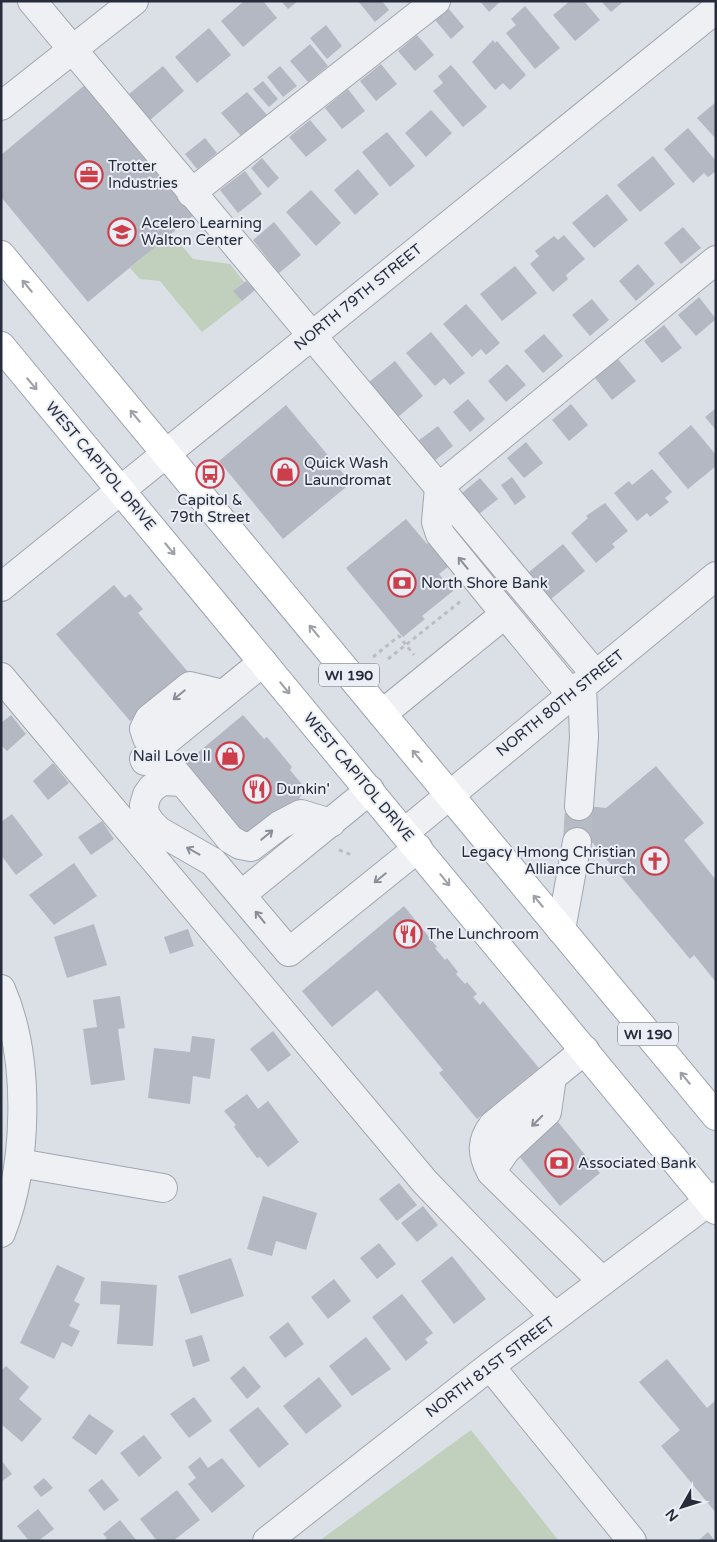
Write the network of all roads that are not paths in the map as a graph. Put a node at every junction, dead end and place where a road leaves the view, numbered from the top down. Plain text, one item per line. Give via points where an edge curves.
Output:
1 (32, 1) edge
2 (134, 1) edge
3 (436, 1) edge
4 (716, 9) edge
5 (72, 51) junction
6 (1, 106) edge
7 (191, 193) junction
8 (1, 255) edge
9 (716, 260) edge
10 (312, 335) junction
11 (1, 346) edge
12 (166, 453) junction
13 (439, 487) junction
14 (120, 490) junction
15 (716, 576) edge
16 (1, 587) edge
17 (505, 614) junction
18 (264, 662) junction
19 (1, 677) edge
20 (583, 684) junction
21 (382, 714) junction
22 (173, 782) junction
23 (370, 790) junction
24 (448, 794) junction
25 (580, 806) tunnel mouth
26 (331, 823) junction
27 (412, 840) junction
28 (577, 842) tunnel mouth
29 (241, 894) junction
30 (561, 930) junction
31 (1, 990) edge
32 (584, 1050) junction
33 (716, 1116) edge
34 (19, 1163) junction
35 (163, 1188) dead end
36 (713, 1203) edge
37 (1, 1233) edge
38 (602, 1281) junction
39 (555, 1317) junction
40 (490, 1366) junction
41 (267, 1541) edge
42 (632, 1541) edge

1 - 5 street
2 - 5 street
3 - 7 street
4 - 10 street, NORTH 79TH STREET
5 - 6 street
5 - 7 street
7 - 10 street
12 -> 8 main road, WI 190
9 - 13 street
10 - 12 street, NORTH 79TH STREET
10 - 13 street
11 -> 14 main road, WEST CAPITOL DRIVE
12 - 14 street, NORTH 79TH STREET
21 -> 12 main road, WI 190
17 -> 13 street via 440,534 436,522
13 - 20 street
14 - 16 street, NORTH 79TH STREET
14 -> 18 main road, WEST CAPITOL DRIVE
15 - 20 street, NORTH 80TH STREET
17 - 20 street
17 - 21 street
18 - 22 street via 144,759
18 -> 23 main road, WEST CAPITOL DRIVE
19 - 39 street via 425,1182
20 - 24 street, NORTH 80TH STREET
20 - 25 street
24 -> 21 main road, WI 190
22 -> 26 street via 240,845 251,847 301,814
22 - 29 street via 229,861
29 -> 22 street via 213,862 159,832 145,814 147,795
23 - 26 street
23 - 27 main road, WEST CAPITOL DRIVE
24 - 27 street, NORTH 80TH STREET
30 -> 24 main road, WI 190
26 - 29 street
27 -> 29 street, NORTH 80TH STREET via 288,952
27 -> 32 main road, WEST CAPITOL DRIVE
28 - 30 street
33 -> 30 main road, WI 190
31 - 34 street via 10,1009 23,1093
32 - 36 main road, WEST CAPITOL DRIVE
32 - 38 street via 493,1125 484,1137 483,1150 491,1172
34 - 35 street
34 - 37 street
36 - 38 street, NORTH 81ST STREET
38 - 39 street, NORTH 81ST STREET
39 - 40 street, NORTH 81ST STREET
40 - 41 street, NORTH 81ST STREET
40 - 42 street

